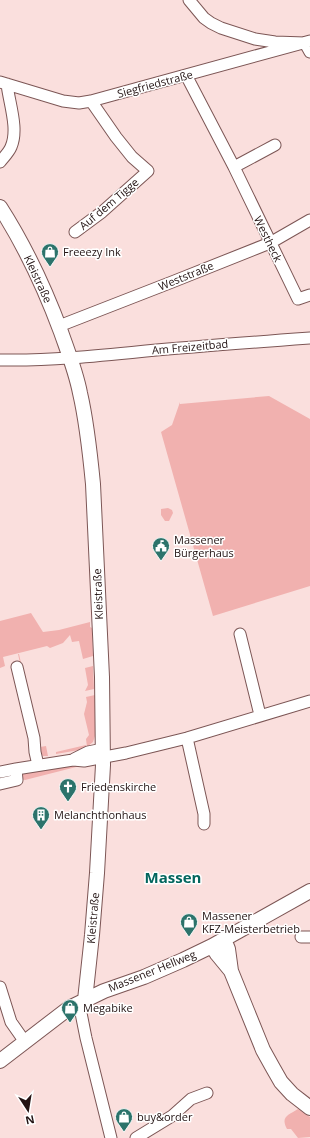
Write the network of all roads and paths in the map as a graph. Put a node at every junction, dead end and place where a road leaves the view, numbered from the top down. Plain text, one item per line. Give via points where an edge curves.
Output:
1 (189, 0) edge
2 (308, 45) edge
3 (186, 75) junction
4 (4, 83) edge
5 (91, 101) junction
6 (275, 145) dead end
7 (0, 162) edge
8 (234, 167) junction
9 (0, 206) edge
10 (310, 220) edge
11 (5, 224) edge
12 (75, 232) dead end
13 (270, 242) junction
14 (310, 295) edge
15 (58, 326) junction
16 (310, 338) edge
17 (71, 358) junction
18 (0, 360) edge
19 (240, 634) dead end
20 (17, 667) dead end
21 (310, 701) edge
22 (260, 715) junction
23 (187, 738) junction
24 (103, 753) junction
25 (38, 765) junction
26 (16, 769) junction
27 (0, 772) edge
28 (0, 784) edge
29 (204, 824) dead end
30 (310, 892) edge
31 (218, 942) junction
32 (0, 988) edge
33 (85, 1000) junction
34 (25, 1042) junction
35 (0, 1061) edge
36 (207, 1093) dead end
37 (310, 1108) edge
38 (111, 1138) edge
39 (136, 1138) edge

1 - 2 street via 204,18 221,28 255,39
2 - 3 street, Siegfriedstraße
3 - 5 street, Siegfriedstraße
3 - 8 street, Westheck
4 - 5 street, Siegfriedstraße via 63,101
4 - 7 street via 14,118 14,139
5 - 12 street, Auf dem Tigge via 132,157 148,171
6 - 8 street
8 - 13 street, Westheck
9 - 11 main road, Kleistraße
10 - 13 street, Weststraße
11 - 15 main road, Kleistraße via 20,240 39,278
13 - 14 street, Westheck via 298,299
13 - 15 street, Weststraße
15 - 17 main road, Kleistraße
16 - 17 street, Am Freizeitbad
17 - 18 street, Am Freizeitbad
17 - 24 main road, Kleistraße via 82,400 93,484
19 - 22 street
20 - 25 street
21 - 22 street
22 - 23 street
23 - 24 street
23 - 29 street
24 - 25 street via 84,761
24 - 33 main road, Kleistraße via 98,873
25 - 26 street
26 - 27 street
26 - 28 street via 17,780
30 - 31 main road, Massener Hellweg
31 - 33 main road, Massener Hellweg via 162,970
31 - 37 main road via 217,954 232,971 273,1068 292,1094
32 - 34 street via 11,1022
33 - 34 main road, Massener Hellweg via 65,1011
33 - 38 street via 81,1013
34 - 35 main road, Massener Hellweg
36 - 39 street via 191,1099 172,1116

